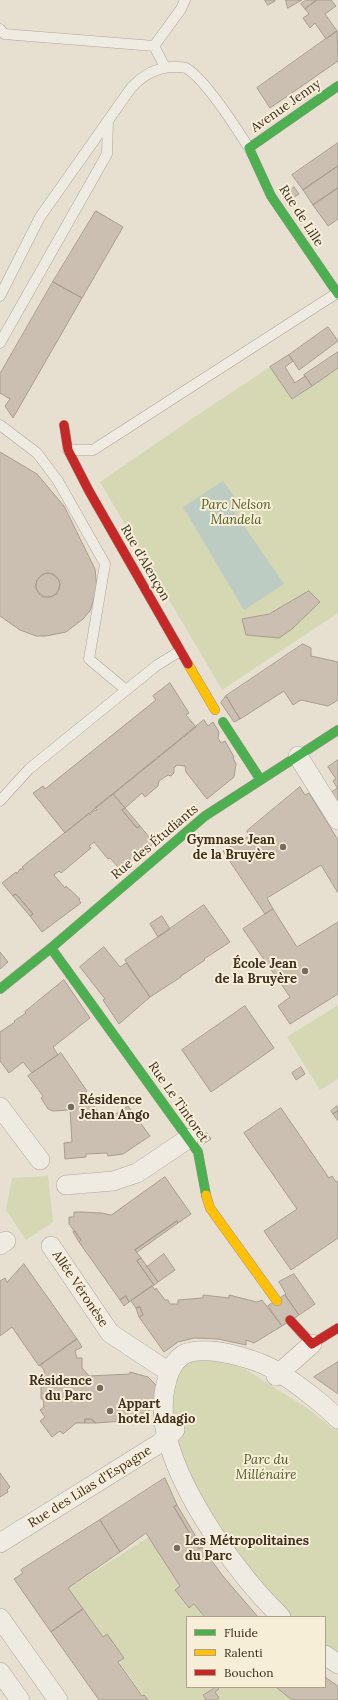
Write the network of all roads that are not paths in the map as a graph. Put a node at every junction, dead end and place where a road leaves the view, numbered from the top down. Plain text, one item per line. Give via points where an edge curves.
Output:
1 (185, 0) edge
2 (0, 29) edge
3 (154, 46) junction
4 (165, 67) junction
5 (338, 86) edge
6 (108, 121) junction
7 (249, 148) junction
8 (338, 294) edge
9 (0, 296) edge
10 (0, 343) edge
11 (0, 424) edge
12 (64, 425) dead end
13 (68, 450) junction
14 (180, 651) junction
15 (126, 690) junction
16 (215, 710) dead end
17 (223, 722) dead end
18 (338, 730) edge
19 (298, 756) junction
20 (260, 780) junction
21 (0, 801) edge
22 (338, 820) edge
23 (51, 948) junction
24 (0, 989) edge
25 (0, 1107) edge
26 (189, 1138) junction
27 (40, 1160) dead end
28 (66, 1185) dead end
29 (51, 1246) dead end
30 (277, 1301) dead end
31 (290, 1320) dead end
32 (338, 1328) edge
33 (312, 1344) junction
34 (169, 1372) junction
35 (278, 1374) junction
36 (338, 1419) edge
37 (168, 1436) junction
38 (0, 1543) edge
39 (280, 1616) edge
40 (0, 1618) edge
41 (326, 1656) edge
42 (338, 1664) edge
43 (0, 1672) edge
44 (20, 1700) edge
45 (58, 1700) edge

1 - 3 lane
2 - 3 lane via 4,34
3 - 4 lane
4 - 6 lane via 140,79
4 - 7 lane via 185,67 194,75 227,115
5 - 7 street, Avenue Jenny
6 - 9 lane via 40,217
6 - 10 lane via 107,154
7 - 8 street, Rue de Lille via 271,196
8 - 13 lane via 93,450
11 - 15 lane via 37,453 58,481 104,564 88,659
12 - 13 street, Rue d'Alençon
13 - 14 street, Rue d'Alençon
14 - 15 lane
14 - 16 street, Rue d'Alençon
15 - 21 lane via 29,769
17 - 20 street
18 - 19 street, Rue des Étudiants
19 - 20 street, Rue des Étudiants
19 - 22 street
20 - 23 street, Rue des Étudiants via 205,816
23 - 24 street, Rue des Étudiants
23 - 26 street, Rue Le Tintoret
25 - 27 street
26 - 28 street via 137,1173 113,1181
26 - 30 street, Rue Le Tintoret via 198,1152 210,1208
29 - 34 street, Allée Véronèse via 110,1333
31 - 33 street
32 - 33 street
33 - 35 street
34 - 35 street via 179,1358 190,1352 218,1352 250,1359
34 - 37 street via 164,1390
35 - 36 street
37 - 38 street, Rue des Lilas d'Espagne
37 - 39 street via 188,1491 214,1534 241,1572
40 - 45 street
41 - 42 street
43 - 44 street

